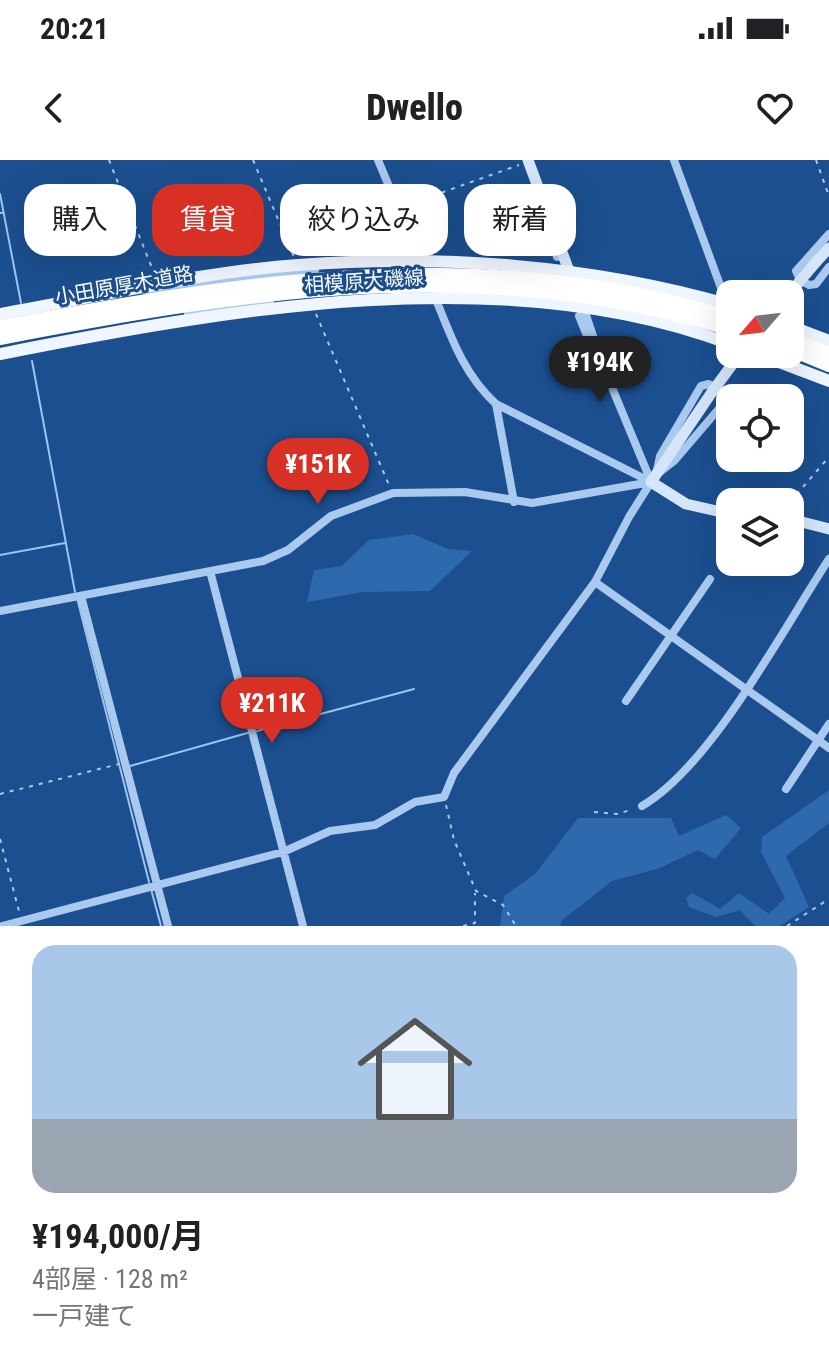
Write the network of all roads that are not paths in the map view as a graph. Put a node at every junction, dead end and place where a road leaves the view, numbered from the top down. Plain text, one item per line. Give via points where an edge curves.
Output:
1 (378, 160) edge
2 (674, 160) edge
3 (528, 161) edge
4 (535, 184) edge
5 (829, 234) edge
6 (829, 248) edge
7 (563, 256) edge
8 (420, 261) junction
9 (328, 264) junction
10 (829, 267) edge
11 (569, 271) junction
12 (718, 280) edge
13 (800, 280) edge
14 (800, 280) edge
15 (804, 282) edge
16 (125, 292) junction
17 (434, 296) junction
18 (351, 302) junction
19 (716, 306) edge
20 (716, 307) edge
21 (581, 312) junction
22 (0, 314) edge
23 (716, 325) edge
24 (0, 327) edge
25 (133, 328) junction
26 (804, 331) edge
27 (0, 338) edge
28 (716, 340) edge
29 (829, 341) edge
30 (804, 344) edge
31 (0, 354) edge
32 (829, 354) edge
33 (804, 355) edge
34 (829, 365) edge
35 (730, 368) edge
36 (795, 368) edge
37 (829, 381) edge
38 (496, 404) junction
39 (654, 478) junction
40 (514, 502) junction
41 (716, 511) edge
42 (804, 523) edge
43 (829, 529) edge
44 (829, 559) edge
45 (210, 571) junction
46 (710, 579) dead end
47 (595, 582) junction
48 (81, 596) junction
49 (0, 611) edge
50 (670, 635) junction
51 (745, 688) junction
52 (626, 701) dead end
53 (829, 724) edge
54 (818, 740) junction
55 (829, 748) edge
56 (786, 789) dead end
57 (642, 806) road end
58 (283, 852) junction
59 (157, 886) junction
60 (2, 926) edge
61 (168, 926) edge
62 (303, 926) edge

1 - 8 street
2 - 12 street
3 - 4 street
5 - 13 street via 796,271
6 - 14 street, bridge
7 - 11 street
8 - 9 main road, 相模原大磯線
8 - 11 main road, 相模原大磯線
9 - 16 main road, 相模原大磯線
9 - 16 street
10 - 15 street via 816,284
11 - 19 main road, 相模原大磯線
16 - 22 main road, 相模原大磯線
17 - 18 main road, 相模原大磯線
17 - 21 main road, 相模原大磯線
17 - 38 street via 465,368
18 - 25 main road, 相模原大磯線
18 - 25 street via 340,297 237,306
20 - 24 highway, 小田原厚木道路 via 513,276 378,273 214,290
21 - 28 main road, 相模原大磯線 via 649,321
21 - 39 street via 642,468
23 - 27 highway, 小田原厚木道路 via 577,295 378,284 218,300
25 - 31 main road, 相模原大磯線
26 - 29 main road
30 - 32 highway
33 - 34 highway
35 - 39 street, bridge
36 - 37 main road
38 - 39 street
38 - 40 street
39 - 39 street via 660,456 701,386 721,390 723,404
39 - 40 street via 532,503
39 - 41 street via 686,504
39 - 47 street
40 - 45 street via 465,492 393,493 331,516 274,558
42 - 43 street
44 - 51 street
45 - 48 street
45 - 58 street
46 - 50 street
47 - 50 street
47 - 58 street via 454,773 444,797 415,802 375,825 330,831
48 - 49 street
48 - 59 street
50 - 51 street
50 - 52 street
51 - 54 street
51 - 57 street via 675,783
53 - 54 street
54 - 55 street
54 - 56 street
58 - 59 street
58 - 62 street
59 - 60 street
59 - 61 street

